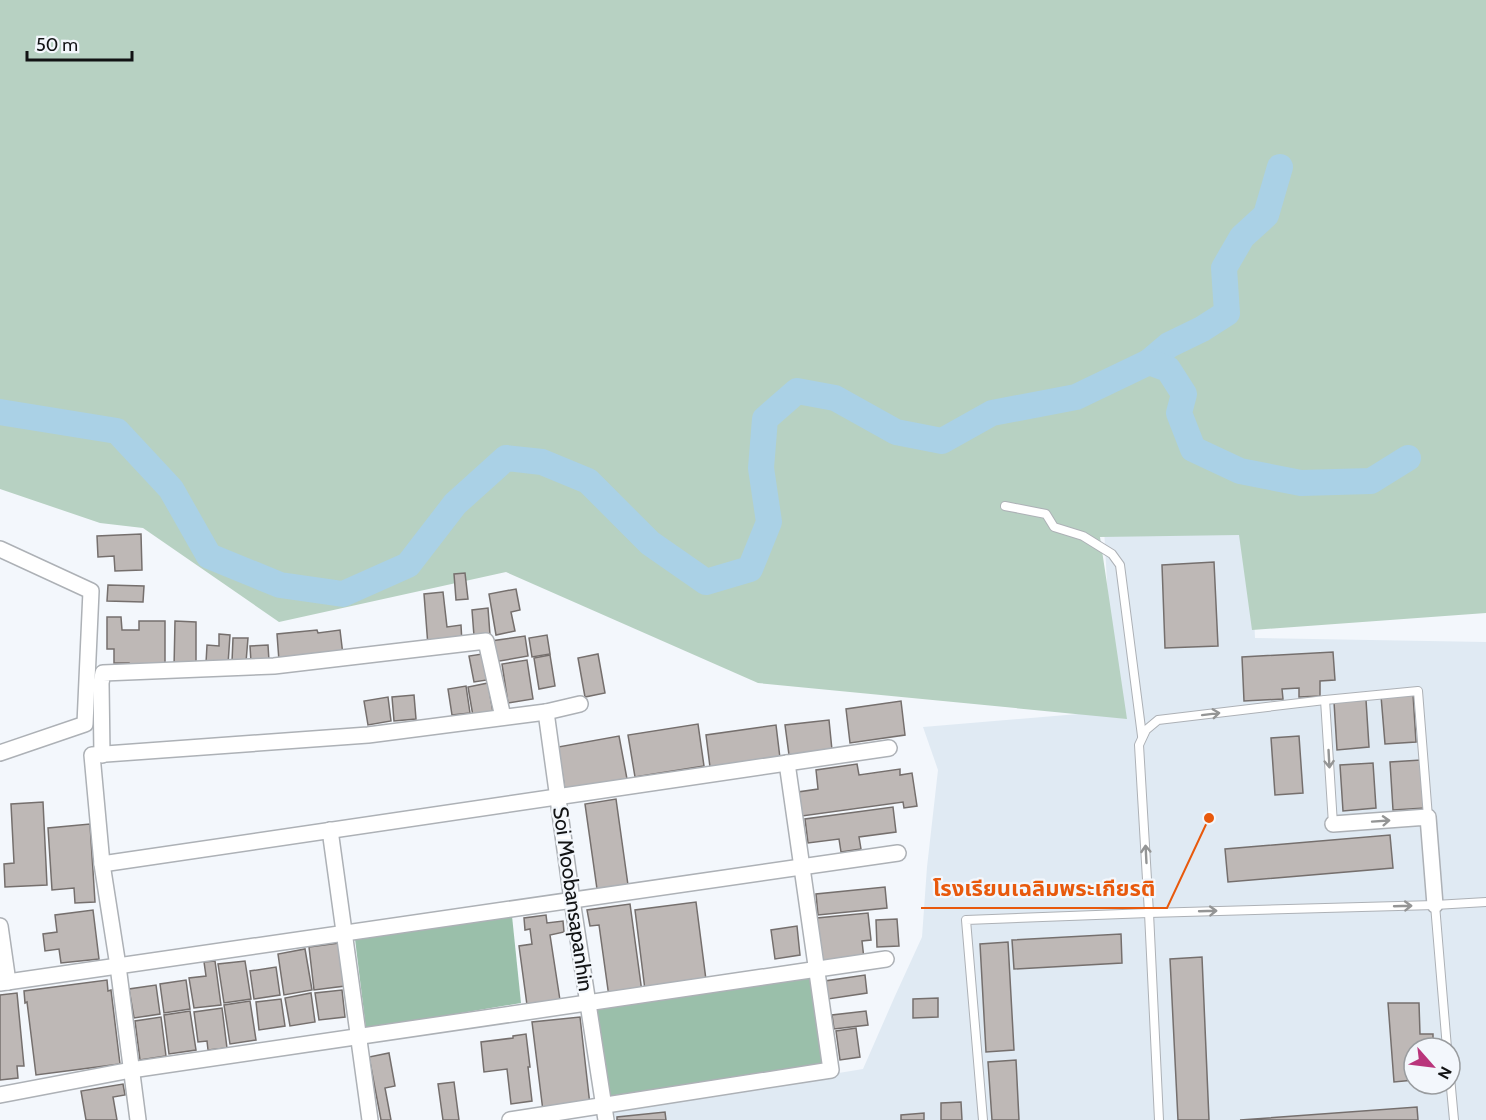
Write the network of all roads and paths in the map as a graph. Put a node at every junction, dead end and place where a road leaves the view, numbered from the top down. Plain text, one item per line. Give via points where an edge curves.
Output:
1 (1005, 506) dead end
2 (0, 549) edge
3 (1326, 700) junction
4 (580, 704) dead end
5 (546, 712) junction
6 (503, 717) junction
7 (1143, 738) junction
8 (889, 748) dead end
9 (0, 753) edge
10 (102, 754) junction
11 (787, 763) junction
12 (558, 797) junction
13 (1428, 817) junction
14 (1333, 824) joint
15 (330, 830) junction
16 (898, 853) dead end
17 (102, 864) junction
18 (802, 867) junction
19 (572, 900) junction
20 (1486, 902) edge
21 (1435, 905) junction
22 (1149, 913) junction
23 (0, 926) edge
24 (344, 933) junction
25 (886, 959) dead end
26 (118, 966) junction
27 (817, 970) junction
28 (4, 982) edge
29 (588, 1003) junction
30 (1447, 1036) edge
31 (359, 1037) junction
32 (131, 1070) junction
33 (0, 1095) edge
34 (1452, 1096) edge
35 (605, 1113) edge
36 (138, 1120) edge
37 (370, 1120) edge
38 (510, 1120) edge
39 (983, 1120) edge
40 (1159, 1120) edge
41 (1454, 1120) edge

1 - 7 lane via 1046,514 1054,527 1083,536 1112,554 1120,565
2 - 9 street via 91,591 85,724
7 -> 3 lane via 1158,720
3 - 13 lane via 1418,691
3 -> 14 lane
4 - 5 street
5 - 6 street
5 - 12 street, Soi Moobansapanhin
6 - 10 street via 368,735
6 - 10 street via 486,641 274,666 103,673
22 -> 7 lane via 1139,745
8 - 11 street
10 - 17 street via 92,755
11 - 12 street
11 - 18 street
12 - 15 street
12 - 19 street, Soi Moobansapanhin
14 -> 13 street
13 - 21 street
15 - 17 street
15 - 24 street
16 - 18 street
17 - 26 street
18 - 19 street
18 - 27 street
19 - 24 street
19 - 29 street, Soi Moobansapanhin
20 - 21 lane
22 -> 21 lane
21 - 30 lane
22 - 39 lane via 966,920
22 - 40 lane
23 - 28 street
24 - 26 street
24 - 31 street
25 - 27 street
26 - 28 street
26 - 32 street
27 - 29 street
27 - 35 street via 831,1070
29 - 31 street
29 - 35 street, Soi Moobansapanhin
31 - 32 street
31 - 37 street
32 - 33 street
32 - 36 street
34 - 41 lane
35 - 38 street

